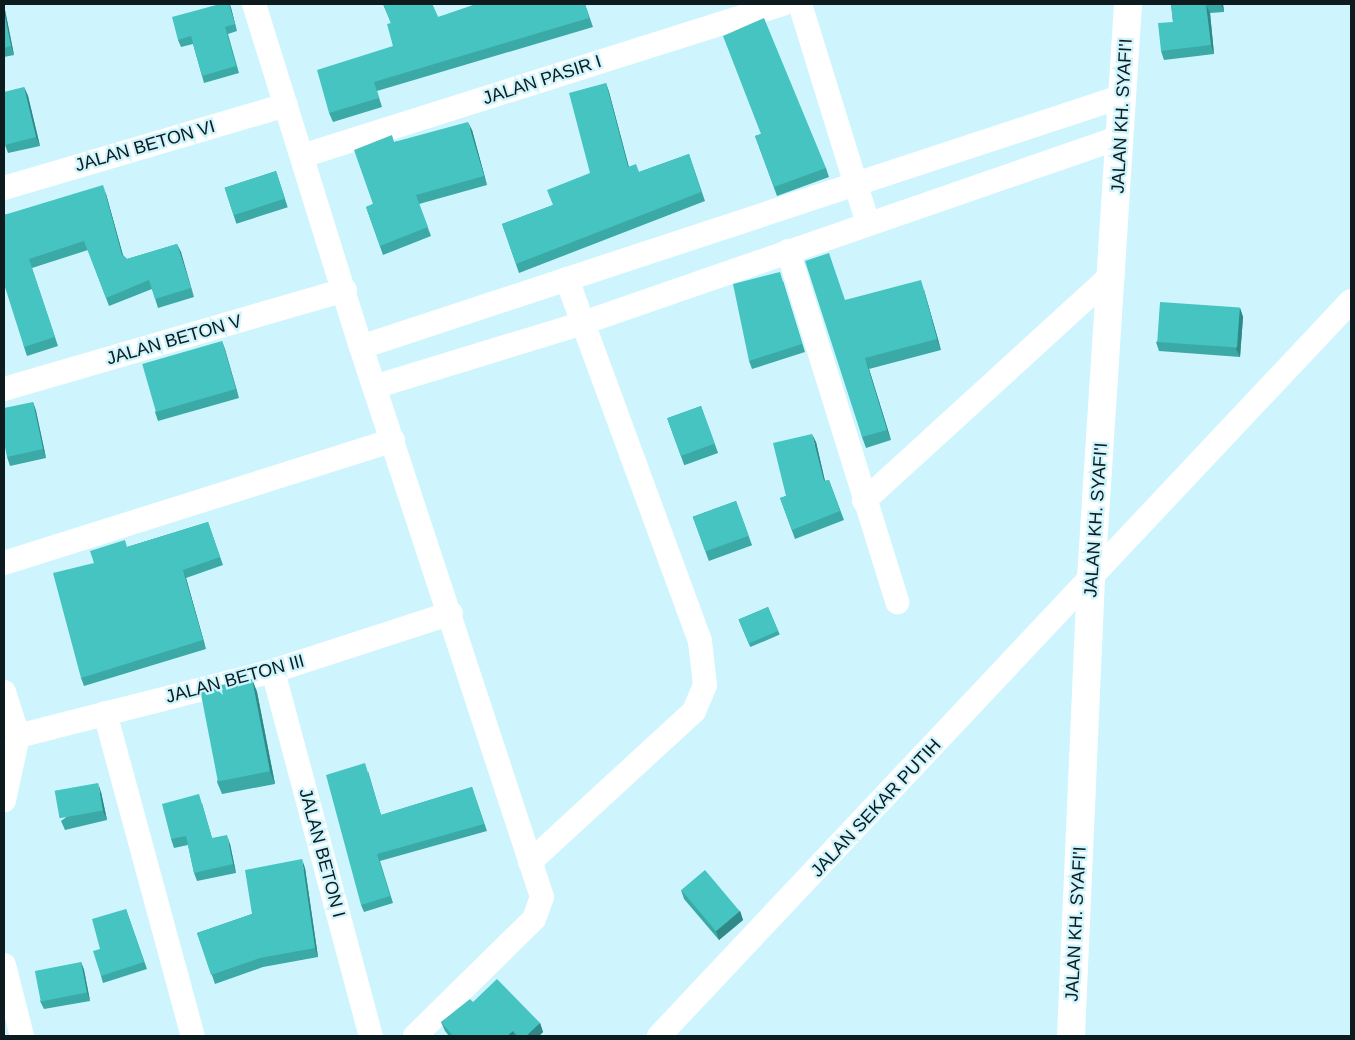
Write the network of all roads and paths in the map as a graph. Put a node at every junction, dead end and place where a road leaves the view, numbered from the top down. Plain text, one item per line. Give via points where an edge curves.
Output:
1 (254, 4) edge
2 (783, 4) edge
3 (800, 4) edge
4 (1128, 4) edge
5 (1123, 96) junction
6 (286, 105) junction
7 (1121, 137) junction
8 (302, 156) junction
9 (858, 183) junction
10 (4, 188) edge
11 (868, 223) junction
12 (788, 251) junction
13 (1113, 274) junction
14 (566, 278) junction
15 (344, 290) junction
16 (1351, 301) edge
17 (580, 324) junction
18 (361, 347) junction
19 (374, 387) junction
20 (4, 390) edge
21 (392, 440) junction
22 (864, 501) junction
23 (4, 563) edge
24 (1091, 578) junction
25 (897, 602) dead end
26 (451, 613) junction
27 (273, 671) junction
28 (4, 694) edge
29 (105, 712) junction
30 (18, 736) junction
31 (4, 800) edge
32 (530, 862) junction
33 (4, 965) edge
34 (22, 1036) edge
35 (193, 1036) edge
36 (372, 1036) edge
37 (414, 1036) edge
38 (659, 1036) edge
39 (1070, 1036) edge

1 - 6 street
2 - 8 street, JALAN PASIR I
3 - 9 street
4 - 5 main road, JALAN KH. SYAFI'I
5 - 7 main road, JALAN KH. SYAFI'I
5 - 9 street
6 - 8 street
6 - 10 street, JALAN BETON VI
7 - 11 street
7 - 13 main road, JALAN KH. SYAFI'I
8 - 15 street
9 - 11 street
9 - 14 street
11 - 12 street
12 - 17 street
12 - 22 street
13 - 22 street
13 - 24 main road, JALAN KH. SYAFI'I
14 - 17 street
14 - 18 street
15 - 18 street
15 - 20 street, JALAN BETON V
16 - 24 street, JALAN SEKAR PUTIH
17 - 19 street
17 - 32 street via 700,642 704,684 694,711
18 - 19 street
19 - 21 street
21 - 23 street
21 - 26 street
22 - 25 street
24 - 38 street, JALAN SEKAR PUTIH
24 - 39 main road, JALAN KH. SYAFI'I
26 - 27 street, JALAN BETON III
26 - 32 street
27 - 29 street, JALAN BETON III
27 - 36 street, JALAN BETON I
28 - 30 street
29 - 30 street, JALAN BETON III
29 - 35 street
30 - 31 street
32 - 37 street via 542,897 539,913
33 - 34 street

